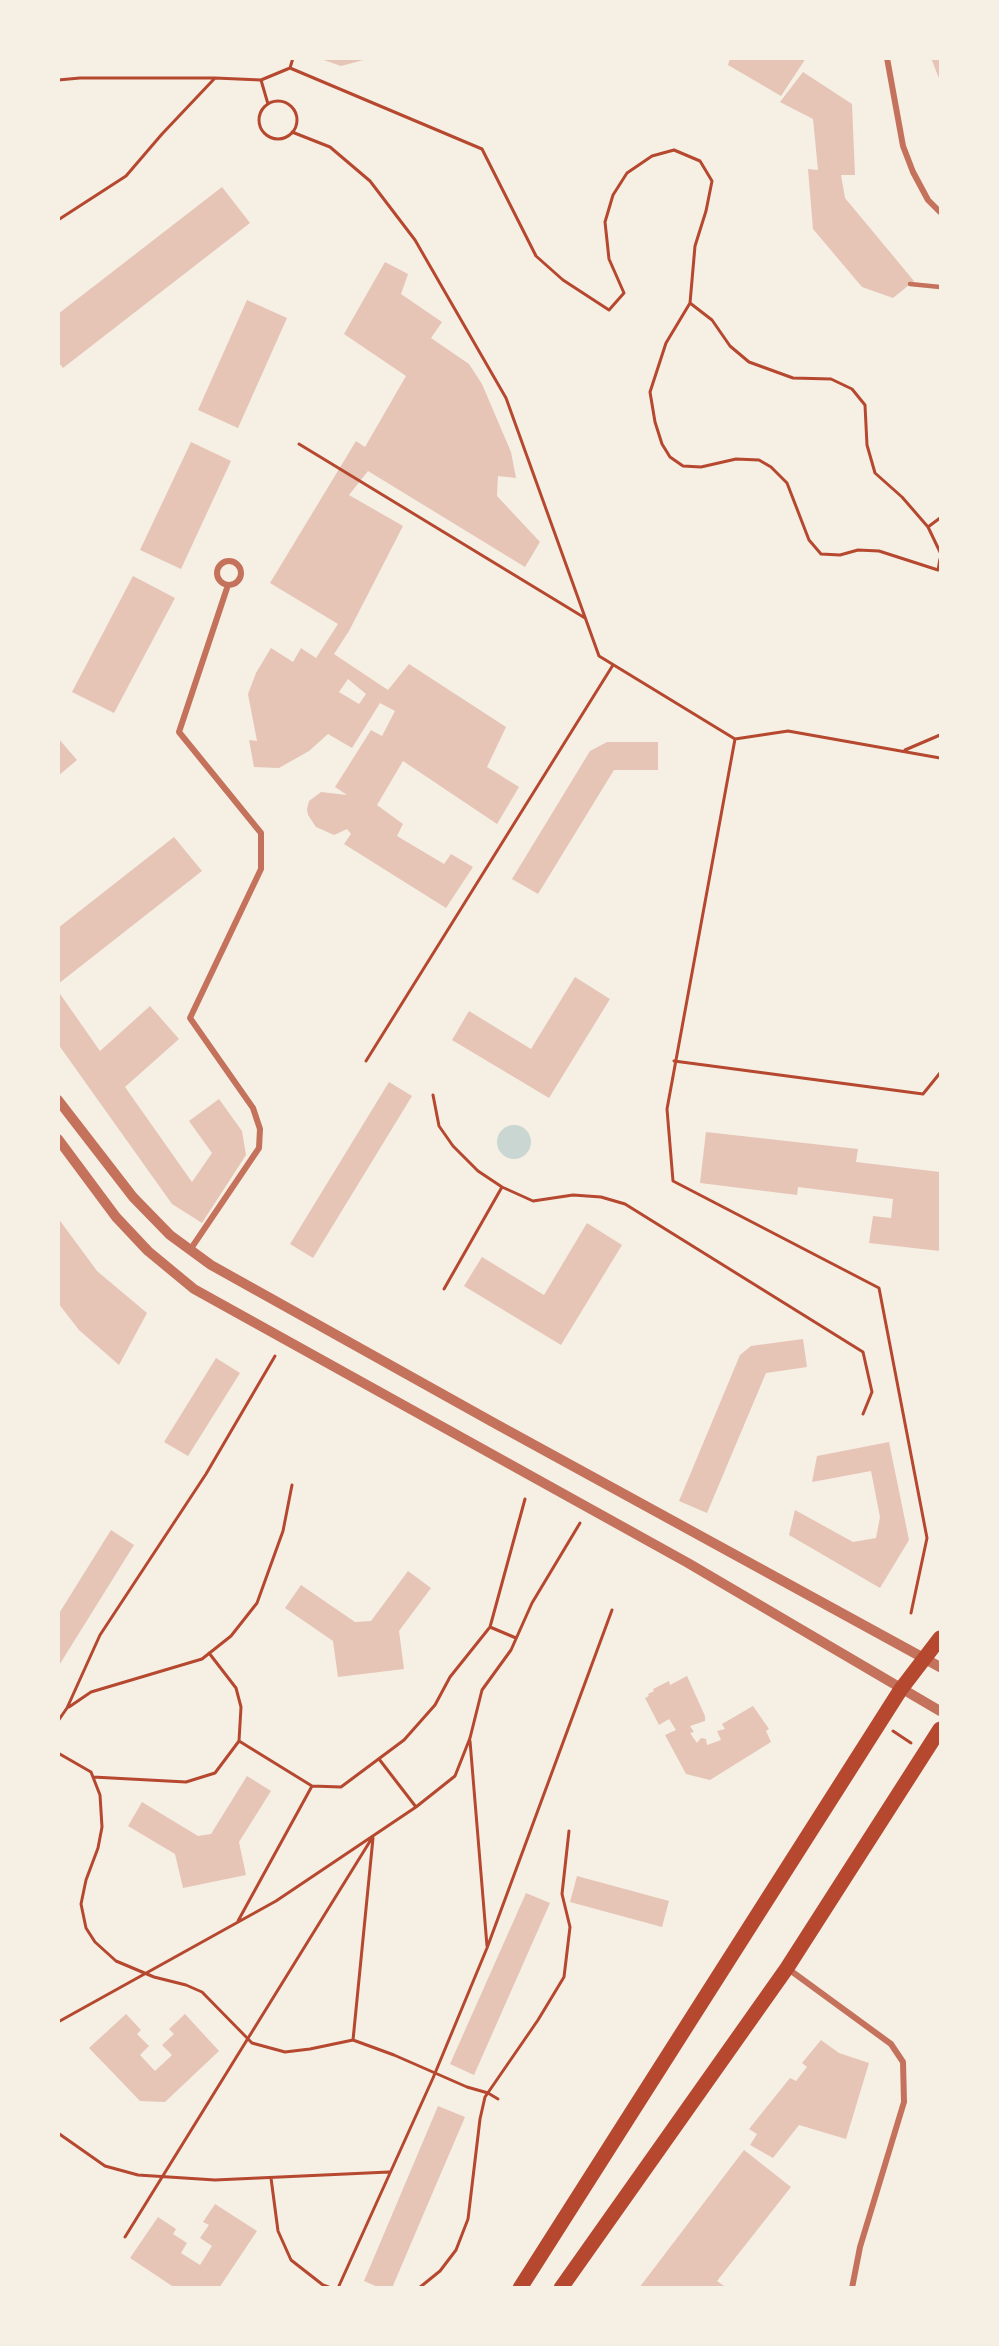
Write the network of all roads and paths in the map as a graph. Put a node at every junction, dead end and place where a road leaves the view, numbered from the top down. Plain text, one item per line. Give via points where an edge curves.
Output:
1 (293, 58) edge
2 (887, 58) edge
3 (290, 68) junction
4 (215, 78) junction
5 (58, 80) edge
6 (261, 80) junction
7 (268, 104) junction
8 (292, 132) junction
9 (940, 212) edge
10 (58, 220) edge
11 (910, 284) dead end
12 (940, 287) edge
13 (690, 303) junction
14 (299, 444) dead end
15 (940, 519) edge
16 (928, 527) junction
17 (940, 552) edge
18 (940, 559) edge
19 (228, 585) dead end
20 (585, 618) junction
21 (613, 665) junction
22 (940, 735) edge
23 (735, 739) junction
24 (903, 751) junction
25 (940, 758) edge
26 (366, 1061) dead end
27 (674, 1061) junction
28 (940, 1073) edge
29 (433, 1095) dead end
30 (58, 1100) edge
31 (58, 1138) edge
32 (502, 1187) junction
33 (190, 1250) junction
34 (444, 1289) dead end
35 (275, 1356) dead end
36 (863, 1414) dead end
37 (292, 1485) dead end
38 (525, 1499) dead end
39 (580, 1523) dead end
40 (612, 1610) dead end
41 (911, 1613) dead end
42 (490, 1627) junction
43 (516, 1638) junction
44 (940, 1638) edge
45 (209, 1653) junction
46 (925, 1658) junction
47 (940, 1667) edge
48 (901, 1689) junction
49 (67, 1708) junction
50 (940, 1711) edge
51 (58, 1721) edge
52 (940, 1729) edge
53 (892, 1730) dead end
54 (470, 1738) junction
55 (239, 1741) junction
56 (911, 1743) dead end
57 (58, 1754) edge
58 (379, 1759) junction
59 (93, 1777) junction
60 (312, 1786) junction
61 (416, 1807) junction
62 (569, 1831) dead end
63 (373, 1836) junction
64 (238, 1922) junction
65 (487, 1948) junction
66 (787, 1968) junction
67 (146, 1973) junction
68 (58, 2022) edge
69 (248, 2038) junction
70 (353, 2040) junction
71 (436, 2072) junction
72 (488, 2093) junction
73 (498, 2099) dead end
74 (58, 2133) edge
75 (390, 2172) junction
76 (163, 2177) junction
77 (271, 2178) junction
78 (125, 2237) dead end
79 (331, 2288) edge
80 (338, 2288) edge
81 (419, 2288) edge
82 (520, 2288) edge
83 (561, 2288) edge
84 (852, 2288) edge

1 - 3 path
2 - 9 street via 903,146 928,200
3 - 6 path
3 - 13 path via 482,149 536,256 563,280 609,310 624,293 609,259 605,222 612,195 627,173 652,156 674,150 700,161 712,181 695,246
4 - 5 path
4 - 6 path
4 - 10 path via 126,176
6 - 7 path
7 - 8 path via 280,101 291,106 297,117
7 - 8 path via 259,120 267,136 279,139
8 - 20 path via 330,147 370,180 415,240 506,398
11 - 12 lane
13 - 16 path via 712,320 730,346 749,362 793,378 831,379 852,389 865,405 867,445 875,473
13 - 18 path via 666,342 650,392 655,422 670,457 683,466 701,467 736,459 759,460 771,467 787,483 809,540 821,554 879,551 938,570
14 - 20 path
15 - 16 path
16 - 17 path
19 - 33 street via 179,732 261,833 261,869 190,1018 254,1108 260,1129 259,1149
20 - 21 path via 598,656
21 - 23 path
21 - 26 path
22 - 24 path
23 - 24 path via 788,731
23 - 27 path
24 - 25 path
27 - 28 path via 923,1094
27 - 41 path via 667,1109 673,1181 879,1288 927,1538
29 - 32 path via 439,1126 453,1146 478,1171
30 - 33 street via 133,1197
31 - 48 street via 116,1217 148,1251 194,1289 688,1563
32 - 34 path
32 - 36 path via 533,1201 573,1196 601,1197 625,1204 863,1352 872,1392
33 - 46 street via 496,1424
35 - 49 path via 206,1474 100,1635
37 - 45 path via 283,1531 257,1603 231,1636
38 - 42 path
39 - 43 path via 532,1603
40 - 65 path
42 - 43 path
42 - 58 path via 450,1677 435,1705 404,1740
43 - 54 path via 482,1690
44 - 46 main road
45 - 49 path via 202,1659 92,1692
45 - 55 path via 236,1688 241,1707
46 - 47 street
46 - 48 main road
48 - 50 street
48 - 82 main road
49 - 51 path
52 - 66 main road
53 - 56 path
54 - 61 path via 455,1776
54 - 65 path
55 - 59 path via 215,1773 186,1782
55 - 60 path
57 - 59 path via 91,1772
58 - 60 path via 341,1788
58 - 61 path
59 - 67 path via 100,1795 102,1827 81,1904 86,1928 116,1961
60 - 64 path
61 - 63 path
62 - 72 path via 562,1894 570,1927 564,1977
63 - 64 path
63 - 69 path
63 - 70 path
64 - 67 path
65 - 71 path
66 - 83 main road
66 - 84 street via 891,2044 903,2062 904,2102 860,2247
67 - 68 path
67 - 69 path via 202,1992
69 - 70 path via 252,2043 285,2052
69 - 76 path
70 - 71 path
71 - 72 path
71 - 75 path
72 - 73 path
72 - 81 path via 480,2119 468,2219 456,2250 441,2271
74 - 76 path via 105,2166
75 - 77 path
75 - 80 path
76 - 77 path
76 - 78 path
77 - 79 path via 278,2230 291,2260

